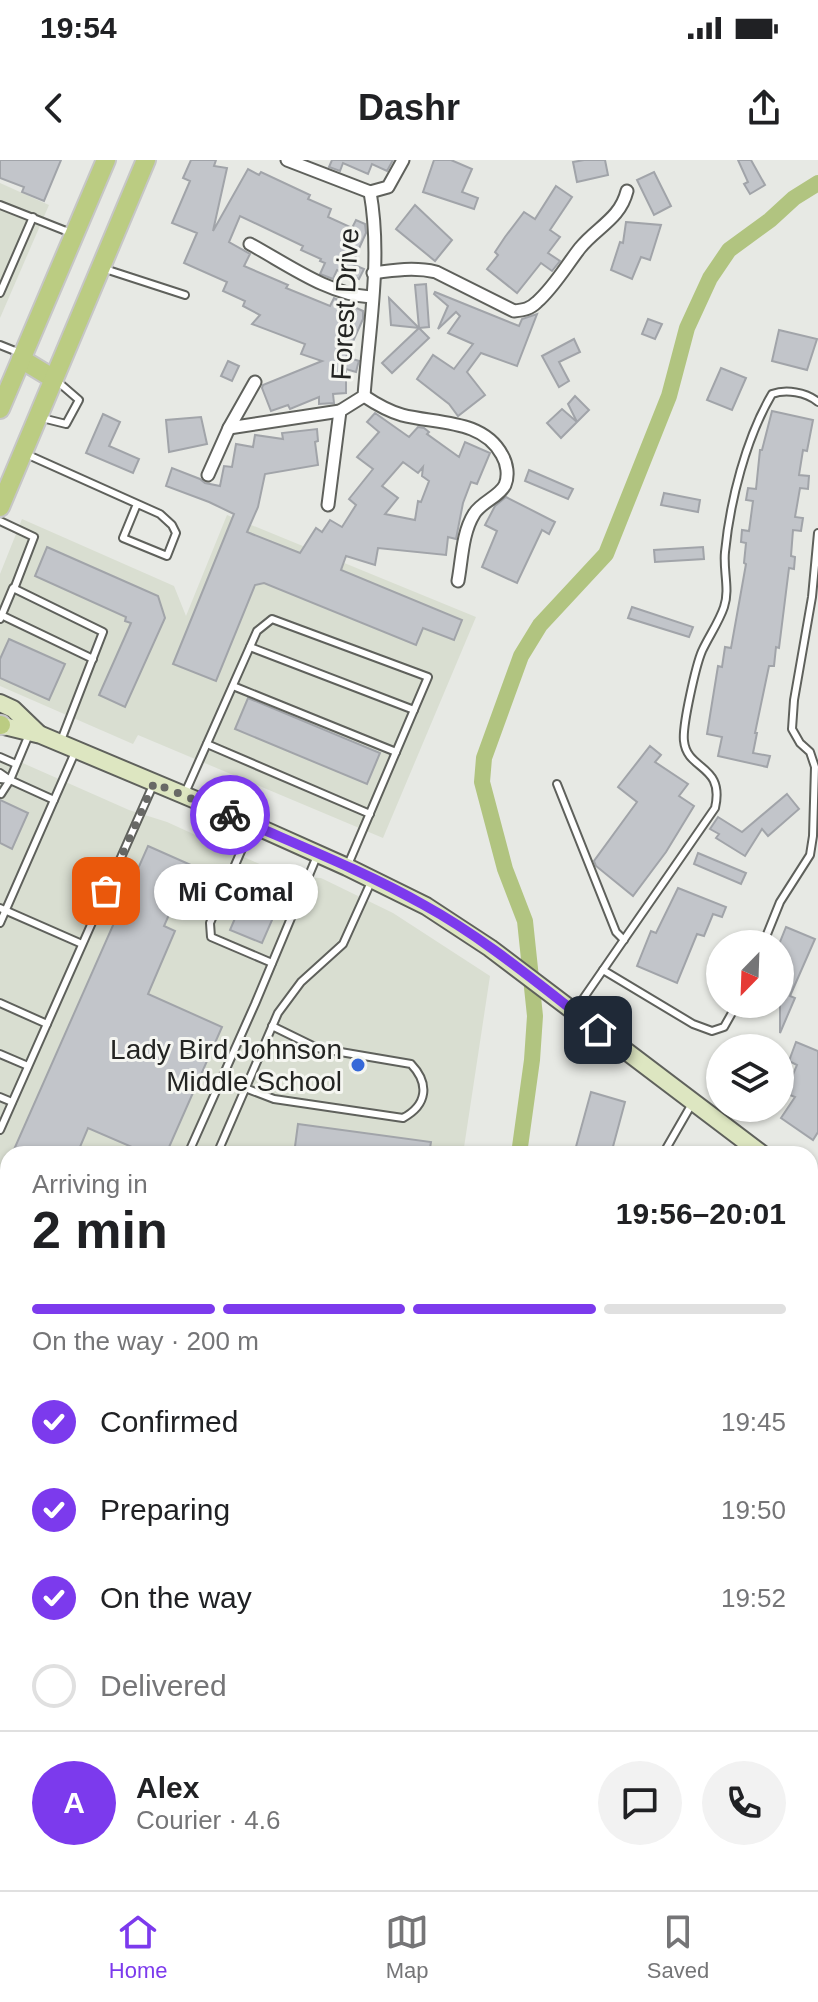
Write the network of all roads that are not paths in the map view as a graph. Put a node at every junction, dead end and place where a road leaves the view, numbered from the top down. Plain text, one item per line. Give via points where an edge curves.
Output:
1 (106, 160) edge
2 (146, 160) edge
3 (287, 160) edge
4 (403, 160) edge
5 (627, 191) dead end
6 (370, 192) junction
7 (0, 205) edge
8 (33, 217) junction
9 (74, 234) junction
10 (250, 244) dead end
11 (102, 267) junction
12 (373, 273) junction
13 (0, 293) edge
14 (185, 295) dead end
15 (371, 297) junction
16 (0, 345) edge
17 (22, 357) junction
18 (54, 379) junction
19 (255, 382) dead end
20 (364, 396) junction
21 (818, 402) edge
22 (0, 409) edge
23 (340, 411) junction
24 (38, 417) junction
25 (229, 428) junction
26 (23, 453) junction
27 (208, 475) dead end
28 (137, 504) junction
29 (328, 505) dead end
30 (0, 507) edge
31 (0, 521) edge
32 (818, 533) edge
33 (458, 581) dead end
34 (14, 589) junction
35 (1, 617) edge
36 (250, 647) junction
37 (93, 659) junction
38 (233, 686) junction
39 (0, 703) edge
40 (414, 710) junction
41 (0, 725) edge
42 (35, 733) junction
43 (207, 744) junction
44 (68, 746) junction
45 (396, 752) junction
46 (0, 757) edge
47 (16, 764) junction
48 (0, 773) edge
49 (0, 779) edge
50 (10, 780) junction
51 (154, 783) junction
52 (557, 784) dead end
53 (1, 794) edge
54 (184, 795) junction
55 (54, 800) junction
56 (370, 814) junction
57 (253, 825) junction
58 (318, 854) junction
59 (347, 867) junction
60 (372, 879) junction
61 (3, 909) edge
62 (0, 923) edge
63 (769, 930) edge
64 (624, 940) junction
65 (82, 944) junction
66 (272, 963) junction
67 (603, 970) junction
68 (0, 1003) edge
69 (574, 1012) junction
70 (729, 1018) edge
71 (47, 1024) junction
72 (272, 1026) junction
73 (0, 1054) edge
74 (28, 1066) junction
75 (245, 1088) junction
76 (0, 1097) edge
77 (12, 1102) junction
78 (693, 1102) junction
79 (0, 1130) edge
80 (192, 1146) edge
81 (220, 1146) edge
82 (668, 1146) edge
83 (751, 1146) edge

1 - 9 main road
2 - 11 main road
3 - 6 street
4 - 6 street, Forest Drive via 388,187
5 - 12 street via 617,214 583,244 526,310 514,311 425,269
6 - 12 street, Forest Drive via 376,224
7 - 8 lane
8 - 9 lane
8 - 13 lane
9 - 17 main road
10 - 15 street via 333,288
11 - 14 lane
11 - 18 main road
12 - 15 street, Forest Drive
15 - 20 street, Forest Drive
16 - 17 lane
17 - 18 main road
17 - 22 main road
18 - 24 main road
18 - 24 lane via 79,400 66,424
19 - 25 street
20 - 23 street, Forest Drive
20 - 33 street via 394,412 456,424 485,436 506,463 502,489 474,513
21 - 64 lane via 784,390 772,394 752,431 726,539 726,604 697,665 683,739 687,751 716,782 715,808
23 - 25 street
23 - 29 street, Forest Drive
24 - 26 main road
25 - 27 street
26 - 28 lane
26 - 30 main road
28 - 28 lane via 172,525 176,533 167,556 123,538
31 - 34 lane via 34,537
32 - 63 lane via 792,729 815,767 813,836 810,855
34 - 35 lane
34 - 37 lane via 103,632
35 - 37 lane
36 - 38 lane
36 - 40 lane
36 - 40 lane via 257,631 272,619 428,677
37 - 44 lane
38 - 43 lane
38 - 45 lane
39 - 42 main road
40 - 45 lane
41 - 42 main road
42 - 44 main road
42 - 47 lane
43 - 54 lane
43 - 56 lane
44 - 51 main road
44 - 55 lane
45 - 56 lane
46 - 47 lane
47 - 50 lane
48 - 50 lane
49 - 50 lane
50 - 53 lane
50 - 55 lane
51 - 54 main road
51 - 65 lane
52 - 64 lane via 616,932
54 - 57 main road
55 - 61 lane
56 - 59 lane
57 - 58 main road
57 - 66 lane via 210,923 211,937
58 - 59 main road
58 - 66 lane
59 - 60 main road
60 - 69 main road via 490,948
60 - 72 lane via 343,944 290,994
61 - 62 lane
61 - 65 lane
64 - 67 lane
65 - 71 lane
66 - 80 lane
67 - 69 lane
67 - 70 lane via 693,1024 712,1031 724,1027
68 - 71 lane
69 - 78 main road
71 - 74 lane
72 - 75 lane
72 - 75 lane via 317,1048 411,1064 420,1073 422,1098 415,1112 403,1118 274,1099
73 - 74 lane
74 - 77 lane
75 - 81 lane
76 - 77 lane
77 - 79 lane
78 - 82 lane
78 - 83 main road

